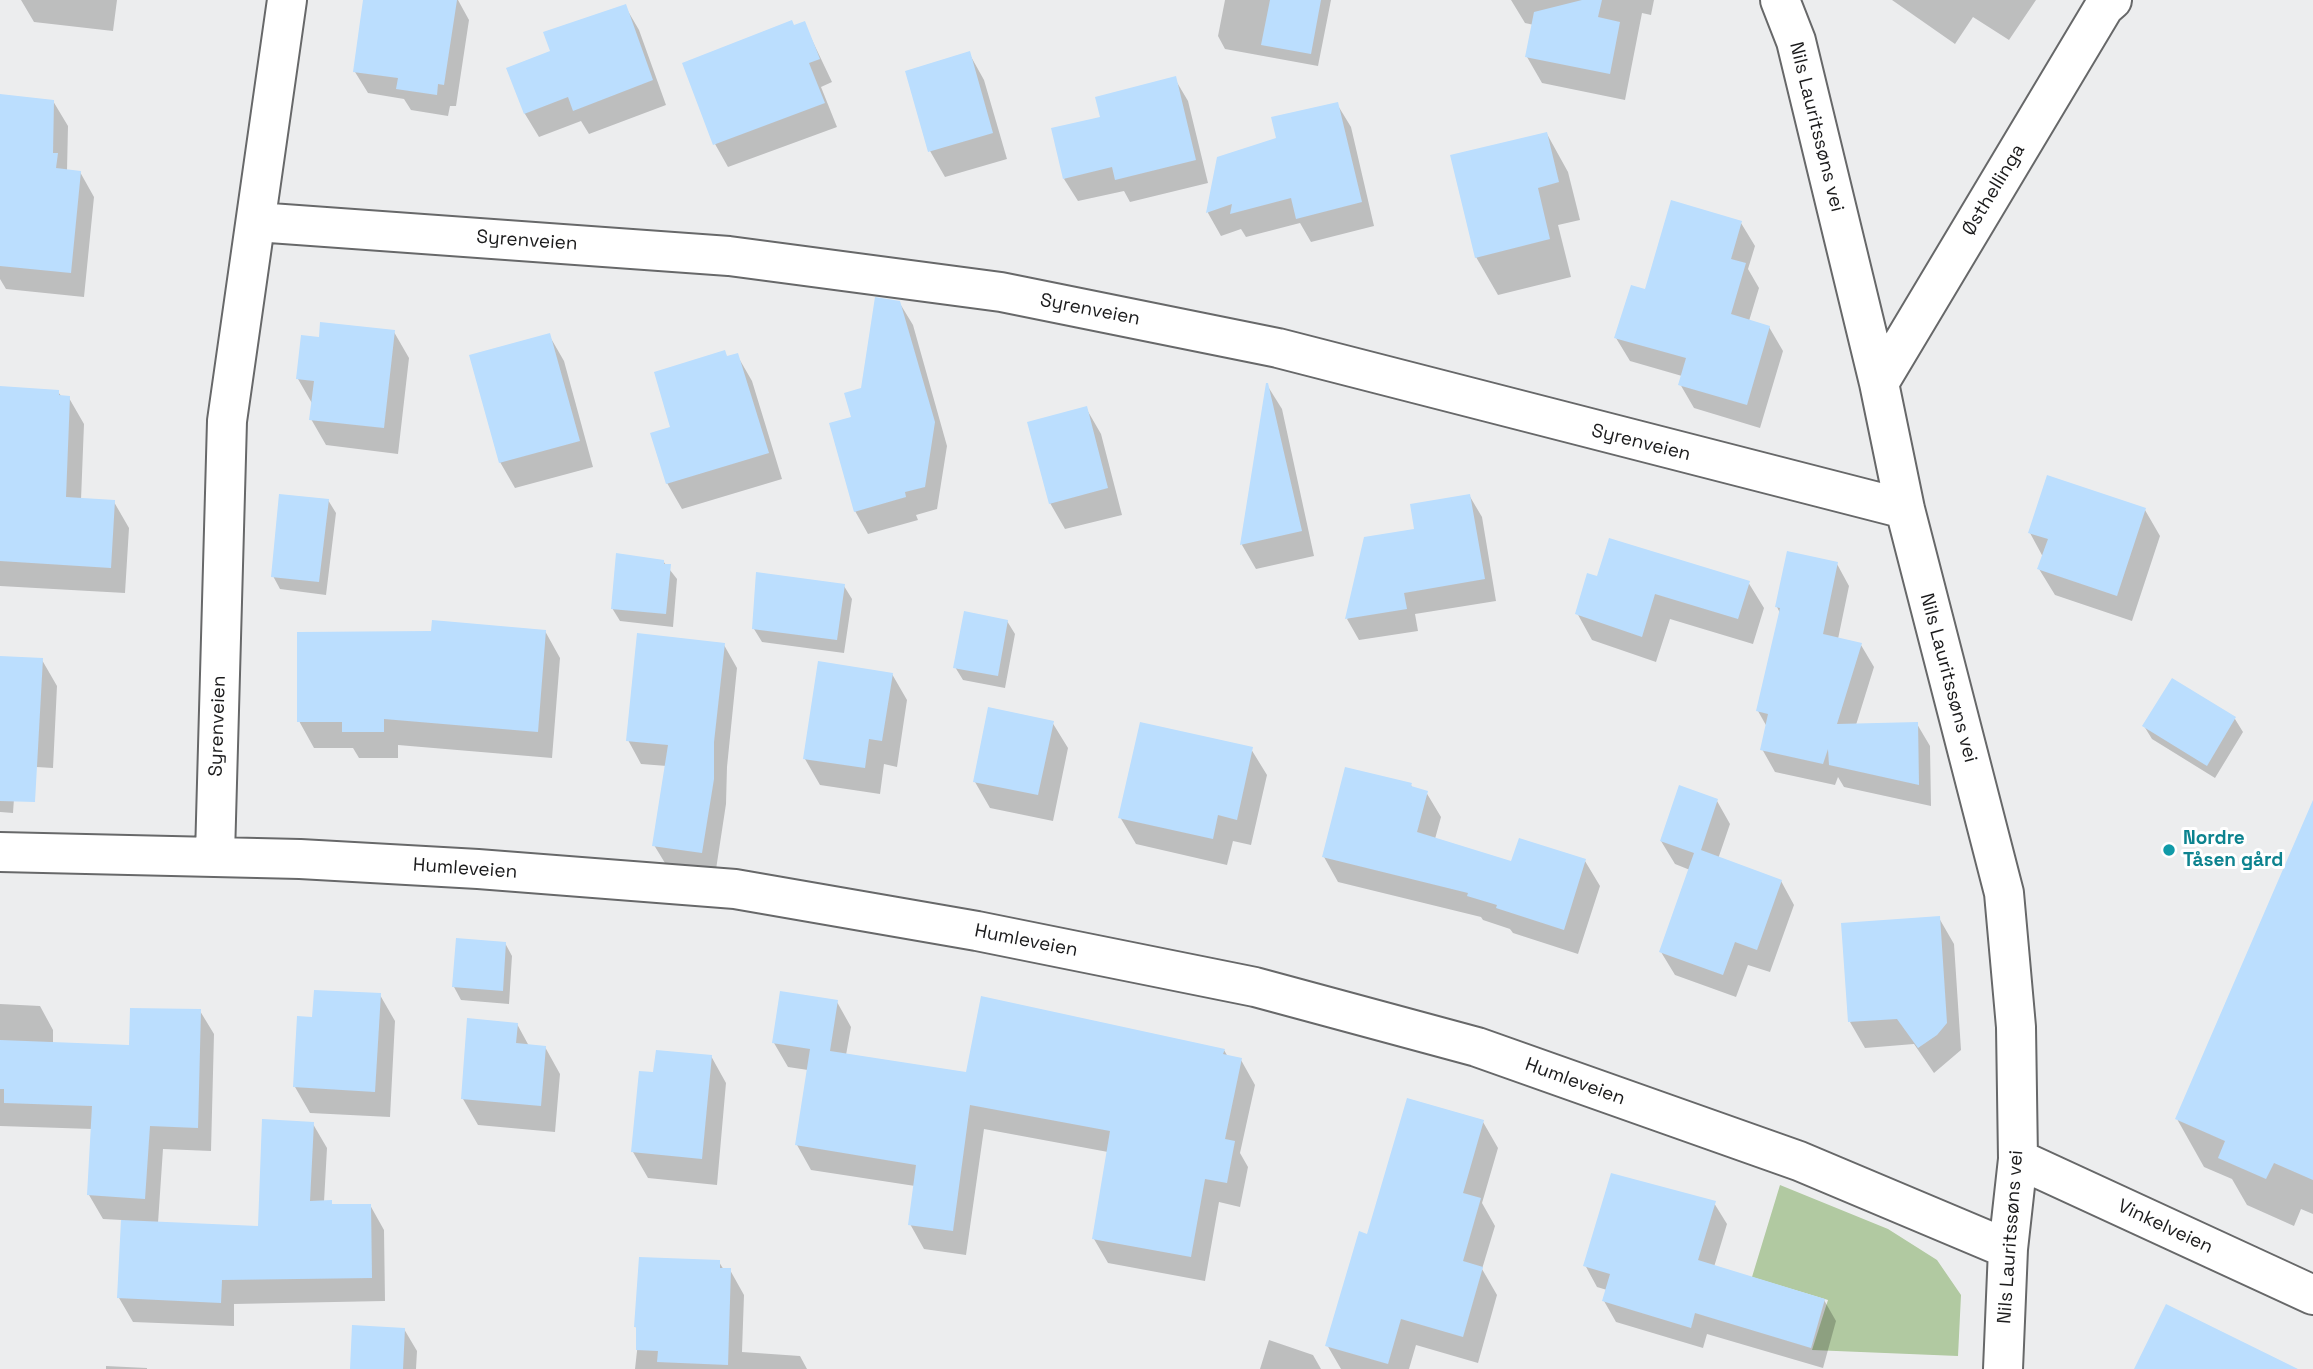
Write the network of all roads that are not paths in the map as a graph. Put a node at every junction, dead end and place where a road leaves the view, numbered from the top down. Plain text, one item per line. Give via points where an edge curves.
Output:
1 (287, 0) edge
2 (1780, 0) edge
3 (2112, 0) edge
4 (256, 222) junction
5 (1879, 383) junction
6 (1905, 509) junction
7 (0, 852) edge
8 (215, 855) junction
9 (2018, 1159) junction
10 (2008, 1249) junction
11 (2313, 1295) edge
12 (2003, 1369) edge

1 - 4 street, Syrenveien
2 - 5 street, Nils Lauritssøns vei via 1796,41
3 - 5 street, Østhellinga
4 - 6 street, Syrenveien via 729,256 1001,292 1278,348
4 - 8 street, Syrenveien via 227,421
5 - 6 street, Nils Lauritssøns vei
6 - 9 street, Nils Lauritssøns vei via 2004,894 2016,1027
7 - 8 street, Humleveien
8 - 10 street, Humleveien via 735,889 1255,987 1477,1047 1798,1161
9 - 10 street, Nils Lauritssøns vei
9 - 11 street, Vinkelveien
10 - 12 street, Nils Lauritssøns vei

